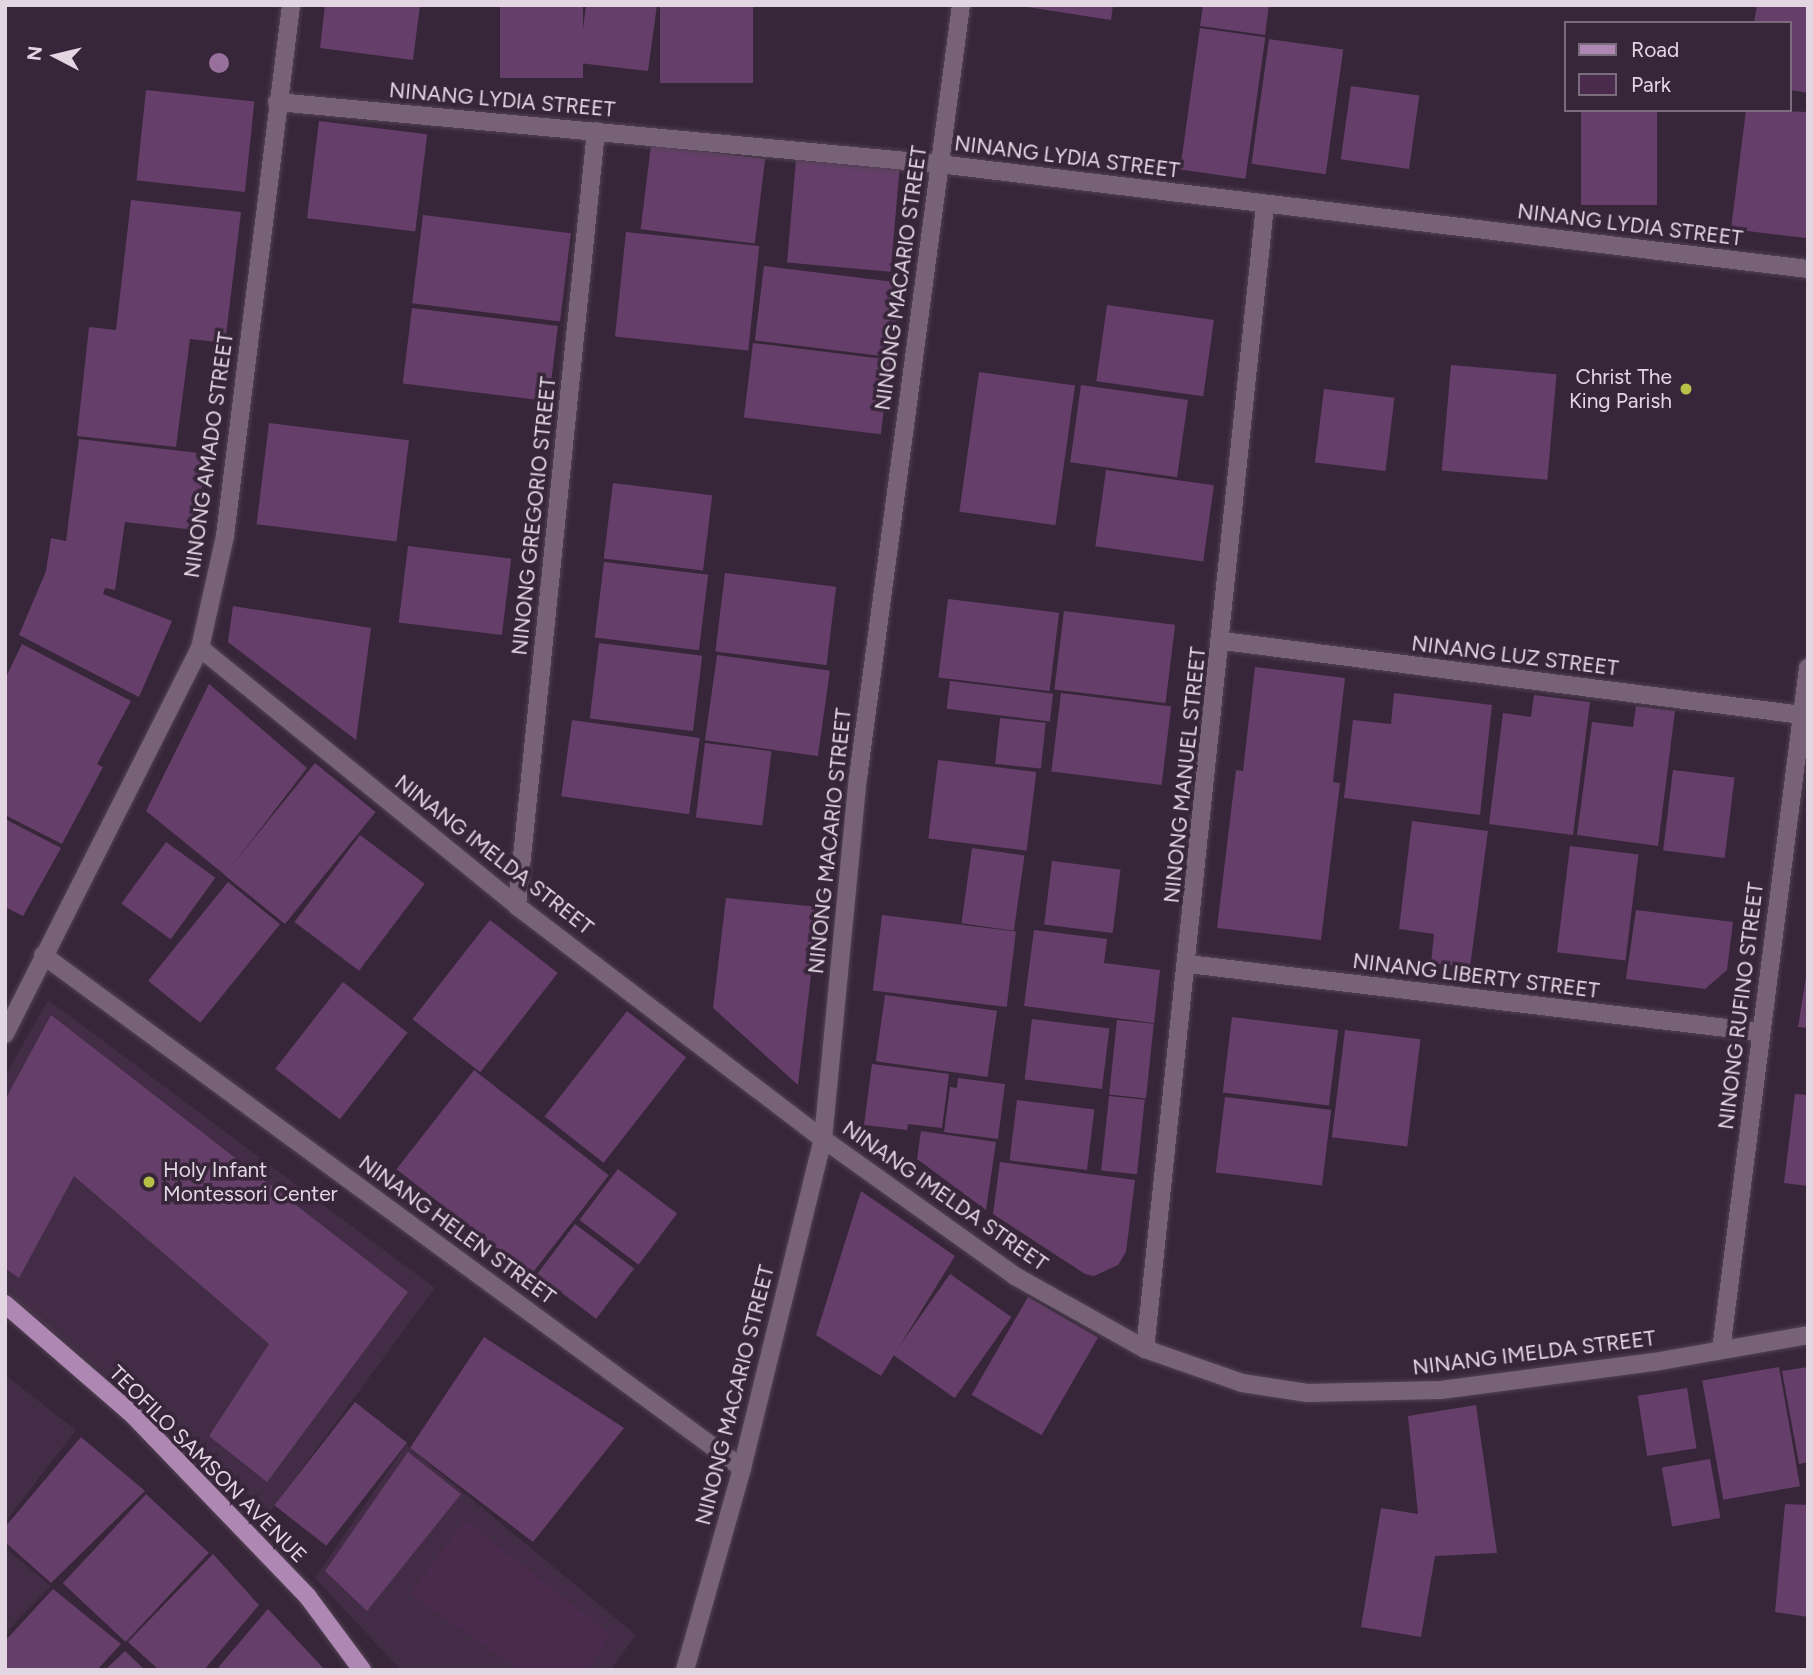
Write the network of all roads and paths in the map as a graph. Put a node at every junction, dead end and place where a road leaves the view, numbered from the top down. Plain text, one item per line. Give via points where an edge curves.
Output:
1 (291, 5) edge
2 (961, 5) edge
3 (277, 102) junction
4 (596, 131) junction
5 (939, 164) junction
6 (1265, 205) junction
7 (1808, 269) edge
8 (1223, 641) junction
9 (200, 648) junction
10 (1808, 668) edge
11 (1802, 715) junction
12 (517, 906) junction
13 (43, 955) junction
14 (1188, 964) junction
15 (1760, 1032) junction
16 (5, 1034) edge
17 (823, 1139) junction
18 (5, 1304) edge
19 (1808, 1335) edge
20 (1145, 1349) junction
21 (1721, 1350) junction
22 (742, 1468) junction
23 (362, 1670) edge
24 (685, 1670) edge

1 - 3 street, NINONG AMADO STREET
2 - 5 street, NINONG MACARIO STREET
3 - 4 street, NINANG LYDIA STREET
3 - 9 street, NINONG AMADO STREET via 225,536
4 - 5 street, NINANG LYDIA STREET
4 - 12 street, NINONG GREGORIO STREET
5 - 6 street, NINANG LYDIA STREET
5 - 17 street, NINONG MACARIO STREET via 858,778
6 - 7 street, NINANG LYDIA STREET
6 - 8 street, NINONG MANUEL STREET
8 - 11 street, NINANG LUZ STREET
8 - 14 street, NINONG MANUEL STREET
9 - 12 street, NINANG IMELDA STREET
9 - 13 street, NINONG AMADO STREET
10 - 11 street, NINONG RUFINO STREET
11 - 15 street, NINONG RUFINO STREET
12 - 17 street, NINANG IMELDA STREET
13 - 16 street, NINONG AMADO STREET
13 - 22 street, NINANG HELEN STREET
14 - 15 street, NINANG LIBERTY STREET
14 - 20 street, NINONG MANUEL STREET
15 - 21 street, NINONG RUFINO STREET
17 - 20 street, NINANG IMELDA STREET via 1016,1276
17 - 22 street, NINONG MACARIO STREET
18 - 23 main road, TEOFILO SAMSON AVENUE via 133,1415 308,1597
19 - 21 street, NINANG IMELDA STREET
20 - 21 street, NINANG IMELDA STREET via 1242,1383 1307,1393 1441,1390
22 - 24 street, NINONG MACARIO STREET

